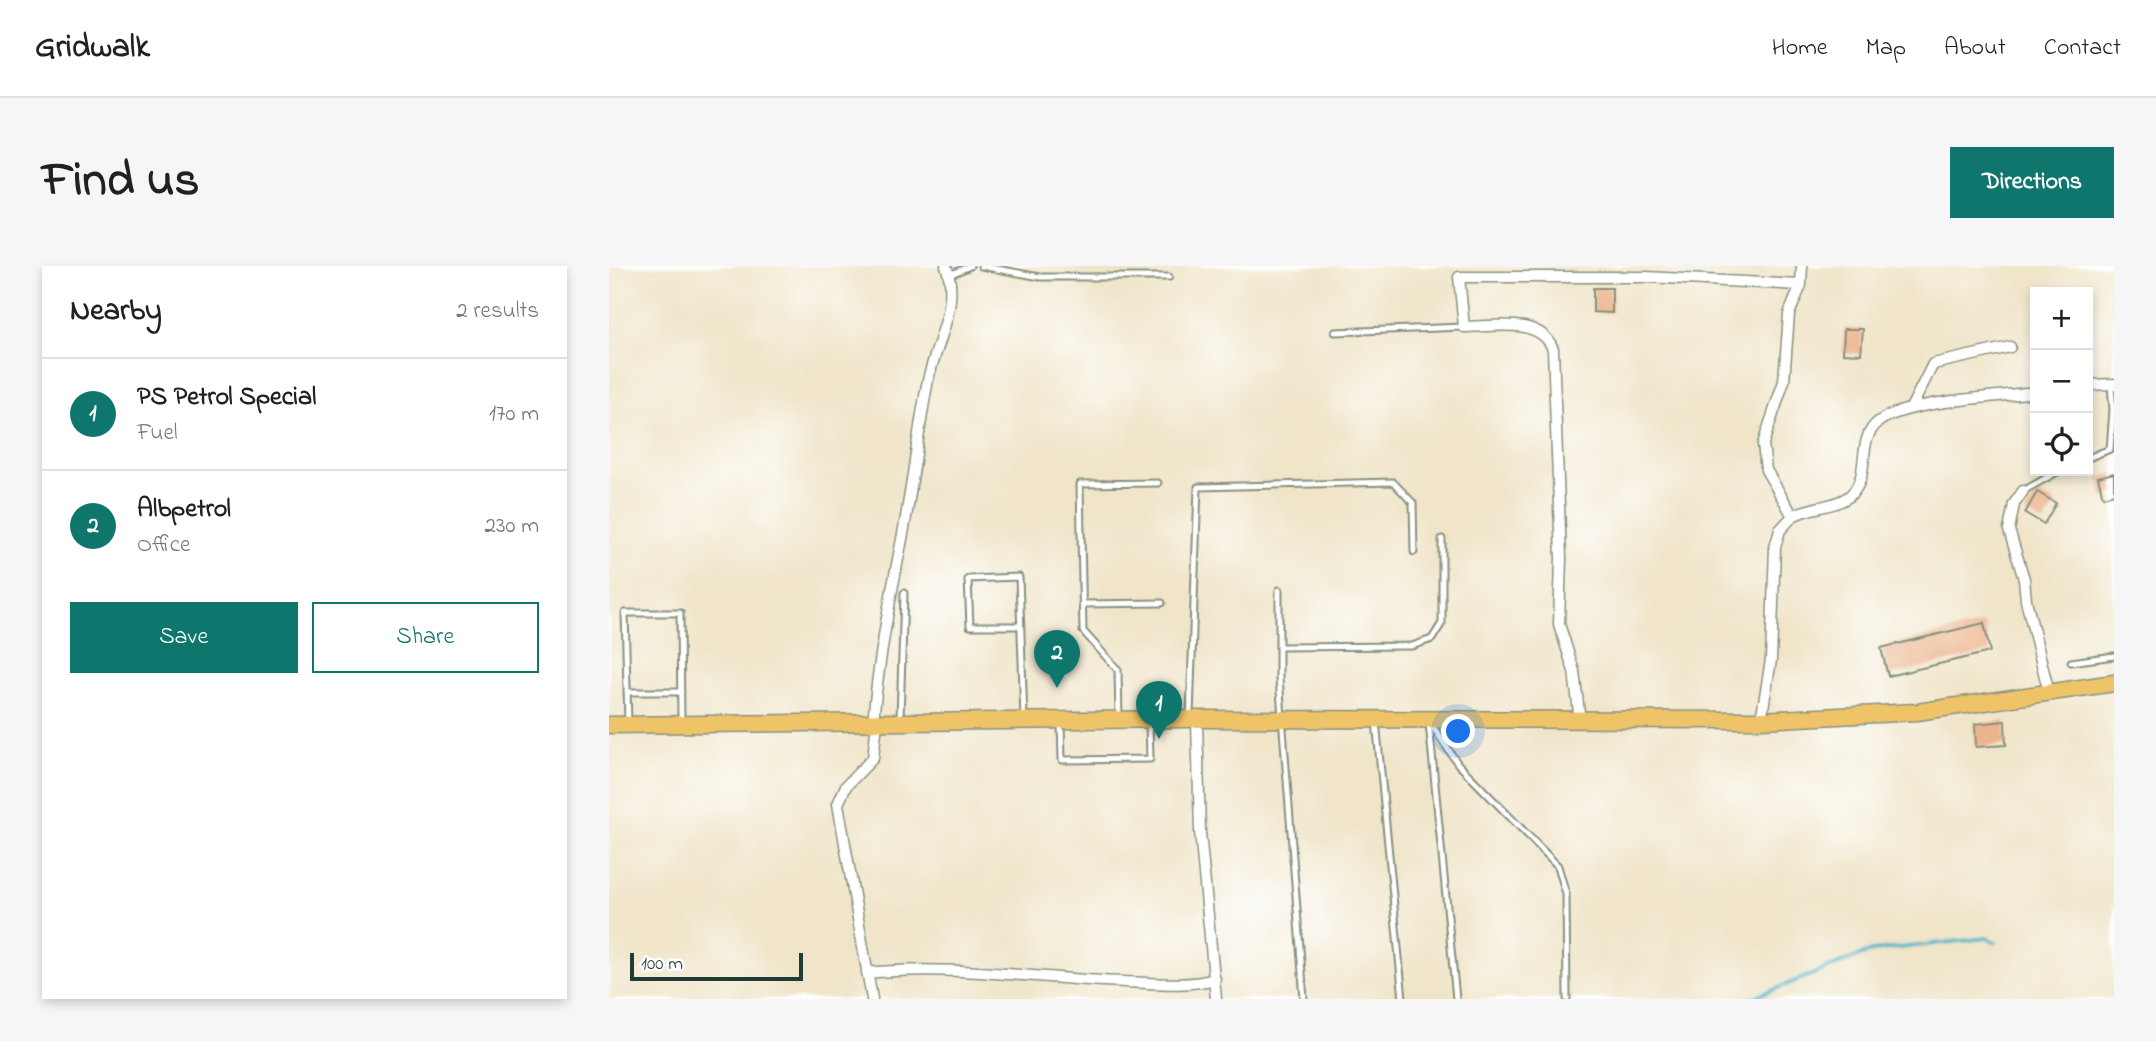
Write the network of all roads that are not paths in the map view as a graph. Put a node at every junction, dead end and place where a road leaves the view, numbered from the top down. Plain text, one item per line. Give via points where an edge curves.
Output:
1 (970, 266) edge
2 (981, 266) edge
3 (1802, 266) edge
4 (948, 271) edge
5 (1169, 276) dead end
6 (1801, 285) junction
7 (1464, 327) junction
8 (1335, 331) dead end
9 (2010, 347) dead end
10 (2112, 385) edge
11 (2093, 386) edge
12 (2030, 393) edge
13 (1911, 408) junction
14 (2093, 456) edge
15 (2050, 476) edge
16 (1158, 483) dead end
17 (2023, 491) joint
18 (1793, 516) junction
19 (1442, 539) dead end
20 (1413, 552) dead end
21 (1279, 590) dead end
22 (904, 593) dead end
23 (1162, 603) dead end
24 (1082, 604) junction
25 (1020, 626) junction
26 (1279, 648) junction
27 (2114, 656) edge
28 (2071, 662) dead end
29 (2114, 683) edge
30 (627, 692) junction
31 (681, 692) junction
32 (2049, 693) junction
33 (1193, 720) junction
34 (1580, 720) junction
35 (1761, 720) junction
36 (1283, 721) junction
37 (1377, 721) junction
38 (1429, 721) junction
39 (1024, 722) junction
40 (1061, 722) junction
41 (1119, 722) junction
42 (1149, 722) junction
43 (875, 723) junction
44 (900, 723) junction
45 (628, 725) junction
46 (681, 725) junction
47 (609, 726) edge
48 (867, 973) junction
49 (1215, 979) junction
50 (872, 999) edge
51 (1216, 999) edge
52 (1304, 999) edge
53 (1403, 999) edge
54 (1456, 999) edge
55 (1567, 999) edge

1 - 4 lane
2 - 5 lane via 1040,277
3 - 6 street
4 - 43 street via 950,301 927,383 881,642
6 - 7 street via 1646,277 1459,277
6 - 18 street via 1789,314 1784,382 1763,444 1766,470
7 - 8 lane
7 - 34 street via 1534,329 1549,339 1553,349 1562,582 1559,624 1574,671
9 - 13 street via 1933,364
10 - 11 street
10 - 14 lane via 2110,449
12 - 13 street
13 - 18 street via 1896,411 1874,425 1865,445 1863,473 1853,493
15 - 17 lane
16 - 24 lane via 1080,484
17 - 32 street via 2010,516 2010,542 2024,579
18 - 35 street via 1780,530 1775,547 1771,660
19 - 26 lane via 1442,623 1432,639 1412,646
20 - 33 lane via 1413,503 1393,482 1198,487
21 - 26 lane
22 - 44 lane
23 - 24 lane
24 - 41 lane via 1083,631 1118,670
25 - 25 lane via 1019,577 968,579 970,626
25 - 39 lane
26 - 36 lane
27 - 28 lane
29 - 32 main road
30 - 31 lane
30 - 31 lane via 625,613 680,613
30 - 45 lane
31 - 46 lane
32 - 35 main road via 1917,712
33 - 36 main road
33 - 42 main road
33 - 49 street
34 - 35 main road
34 - 38 main road
36 - 37 main road
36 - 52 lane
37 - 38 main road
37 - 53 lane
38 - 54 lane
38 - 55 lane via 1458,764 1558,866 1566,894
39 - 40 main road
39 - 44 main road
40 - 41 main road
40 - 42 lane via 1062,761 1150,759
41 - 42 main road
43 - 44 main road
43 - 46 main road
43 - 48 street via 873,758 846,786 838,804
45 - 46 main road
45 - 47 main road
48 - 49 street via 979,971 1184,985
48 - 50 street
49 - 51 street

